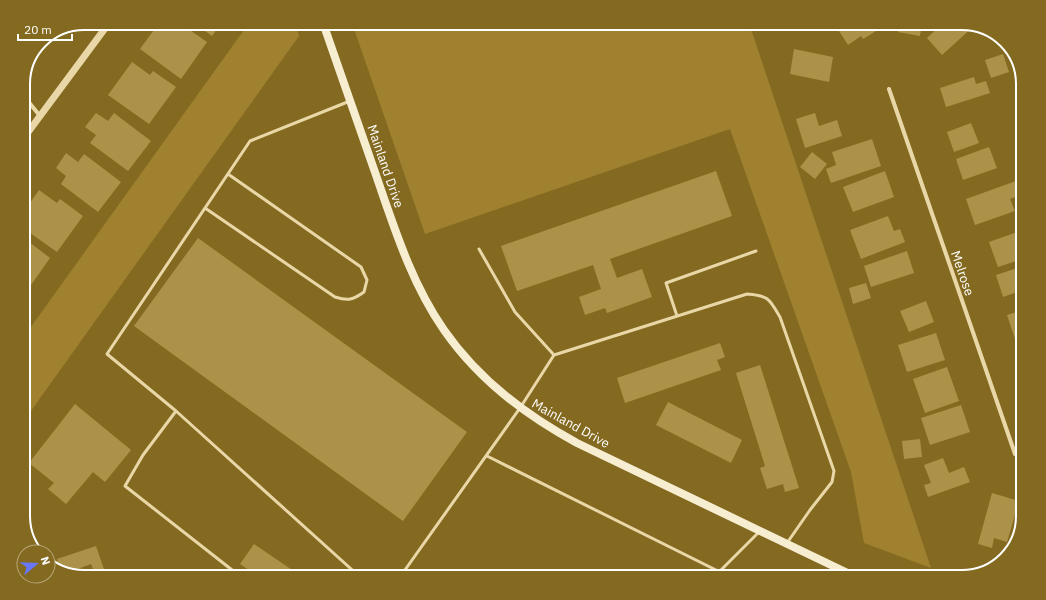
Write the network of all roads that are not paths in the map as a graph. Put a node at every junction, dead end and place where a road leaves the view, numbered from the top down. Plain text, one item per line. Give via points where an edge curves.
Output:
1 (104, 30) edge
2 (325, 30) edge
3 (889, 89) dead end
4 (350, 101) junction
5 (30, 104) edge
6 (40, 116) junction
7 (30, 130) edge
8 (228, 174) junction
9 (205, 208) junction
10 (479, 249) dead end
11 (756, 251) dead end
12 (677, 316) junction
13 (554, 355) junction
14 (520, 408) junction
15 (176, 411) junction
16 (1016, 453) edge
17 (487, 456) junction
18 (761, 531) junction
19 (786, 544) junction
20 (231, 570) edge
21 (352, 570) edge
22 (405, 570) edge
23 (715, 570) edge
24 (721, 570) edge
25 (841, 570) edge

1 - 6 street
2 - 4 main road, Mainland Drive
3 - 16 street, Melrose
4 - 8 lane via 250,141
4 - 14 main road, Mainland Drive via 400,243 425,299 444,330 467,359 492,385
5 - 6 street
6 - 7 street
8 - 9 lane
8 - 9 lane via 361,268 367,280 364,292 356,298 345,300 335,297
9 - 15 lane via 107,354
10 - 13 lane via 515,312
11 - 12 lane via 666,283
12 - 13 lane
12 - 19 lane via 747,294 763,295 772,303 780,318 834,472 832,482
13 - 14 lane
14 - 17 lane
14 - 18 main road, Mainland Drive via 577,443
15 - 20 lane via 143,455 125,486
15 - 21 lane
17 - 22 lane
17 - 23 lane
18 - 19 main road, Mainland Drive
18 - 24 lane
19 - 25 main road, Mainland Drive

